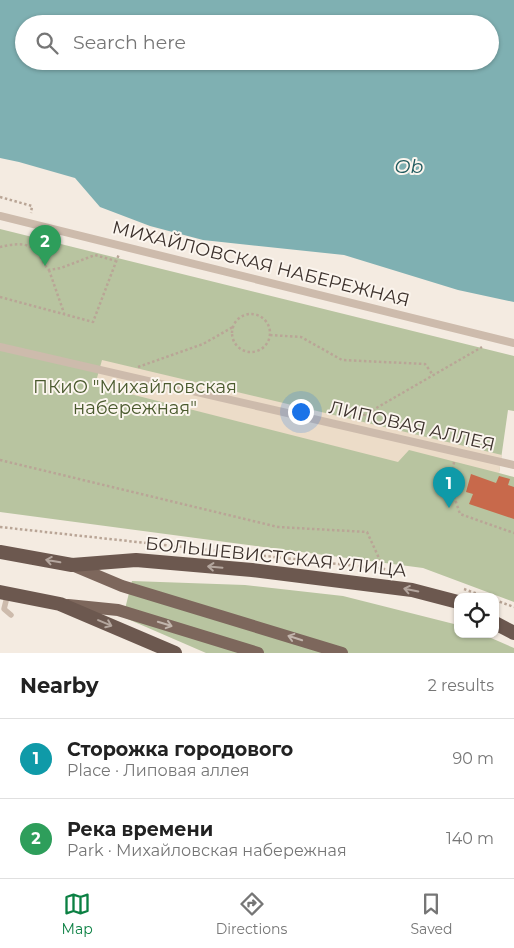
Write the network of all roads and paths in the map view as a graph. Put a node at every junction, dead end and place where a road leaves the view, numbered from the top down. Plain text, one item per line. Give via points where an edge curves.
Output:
1 (0, 197) edge
2 (32, 206) dead end
3 (0, 216) edge
4 (122, 246) junction
5 (0, 247) edge
6 (116, 261) junction
7 (50, 270) junction
8 (0, 297) edge
9 (64, 314) junction
10 (233, 327) junction
11 (270, 335) junction
12 (514, 343) edge
13 (485, 345) dead end
14 (0, 347) edge
15 (119, 375) junction
16 (433, 375) junction
17 (346, 426) junction
18 (456, 451) junction
19 (0, 460) edge
20 (514, 464) edge
21 (514, 533) edge
22 (0, 552) edge
23 (72, 565) junction
24 (384, 569) dead end
25 (4, 592) edge
26 (454, 601) edge
27 (499, 601) edge
28 (60, 604) junction
29 (514, 607) edge
30 (11, 615) dead end
31 (499, 625) edge
32 (514, 634) edge
33 (175, 653) edge
34 (258, 653) edge
35 (342, 653) edge

1 - 2 path
3 - 4 street, МИХАЙЛОВСКАЯ НАБЕРЕЖНАЯ
4 - 6 path
4 - 12 street, МИХАЙЛОВСКАЯ НАБЕРЕЖНАЯ
5 - 7 path via 14,244 30,246 38,251
6 - 7 path via 95,255
6 - 9 path via 93,322
7 - 9 path
8 - 9 path
10 - 11 path via 241,317 259,315 268,323
10 - 11 path via 237,345 247,351 260,349
10 - 15 path via 203,344
11 - 16 path via 301,337 342,360 425,364
13 - 16 path
14 - 15 street, ЛИПОВАЯ АЛЛЕЯ
15 - 17 street, ЛИПОВАЯ АЛЛЕЯ
16 - 17 path
17 - 18 street, ЛИПОВАЯ АЛЛЕЯ
18 - 20 street, ЛИПОВАЯ АЛЛЕЯ
18 - 21 path via 451,487 460,514
19 - 24 path via 278,526 367,532
23 -> 22 highway, БОЛЬШЕВИСТСКАЯ УЛИЦА
26 -> 23 highway, БОЛЬШЕВИСТСКАЯ УЛИЦА via 412,590 252,570 136,560
35 -> 23 main road via 122,586
25 - 28 highway
25 - 30 lane via 4,609
27 - 29 path
28 -> 33 highway
28 -> 34 main road via 118,610
31 - 32 highway

